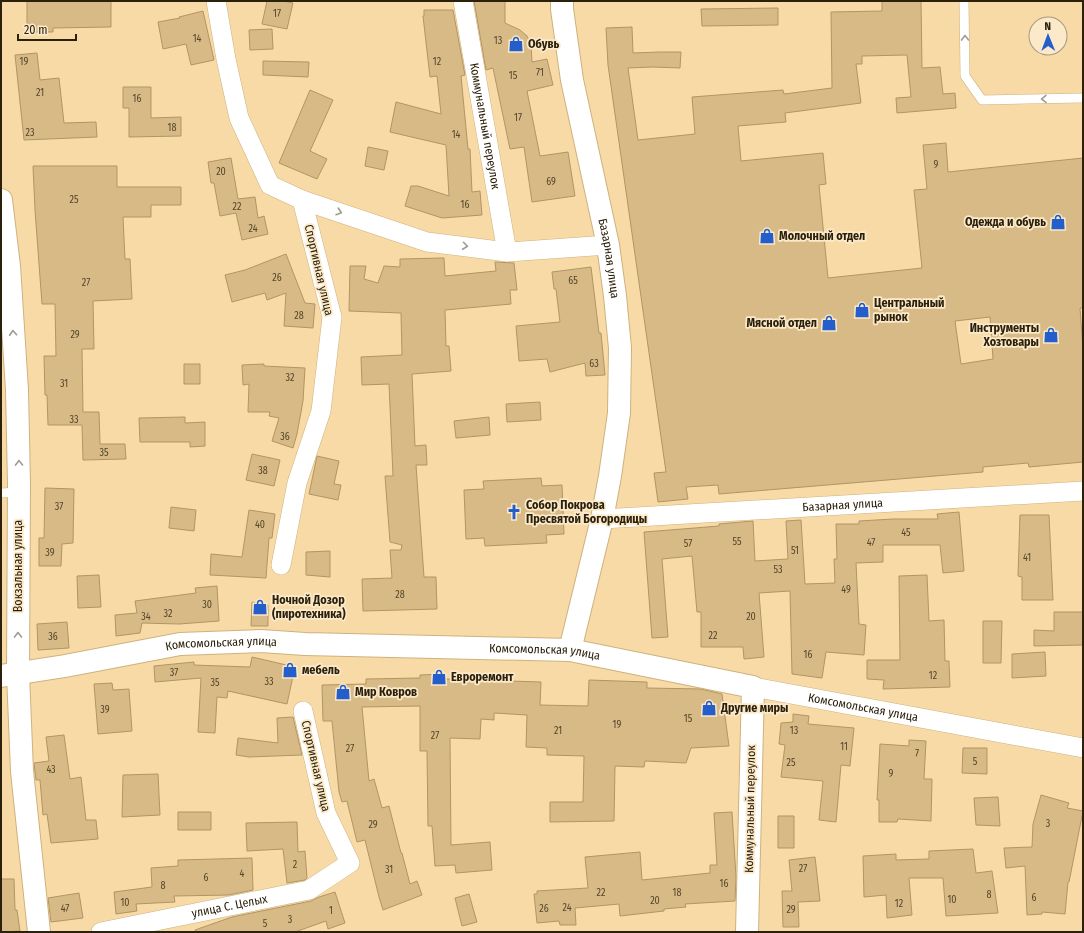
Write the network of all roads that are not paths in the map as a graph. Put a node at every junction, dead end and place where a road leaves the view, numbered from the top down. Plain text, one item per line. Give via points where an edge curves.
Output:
1 (216, 1) edge
2 (463, 1) edge
3 (562, 1) edge
4 (964, 1) edge
5 (1083, 98) edge
6 (1, 200) edge
7 (302, 200) junction
8 (608, 245) junction
9 (507, 252) junction
10 (5, 266) edge
11 (1083, 491) edge
12 (10, 493) edge
13 (602, 519) junction
14 (281, 565) dead end
15 (570, 650) junction
16 (9, 675) edge
17 (753, 687) junction
18 (303, 711) dead end
19 (1083, 748) edge
20 (350, 863) joint
21 (39, 932) edge
22 (101, 932) edge
23 (747, 932) edge

1 - 7 street via 239,118 270,186
2 - 9 street, Коммунальный переулок
3 - 8 main road, Базарная улица via 572,80
5 -> 4 lane via 982,100 965,76
6 - 10 main road, Вокзальная улица
7 -> 9 street via 427,242
7 - 14 street, Спортивная улица via 332,317 321,411 297,482
8 - 9 street
8 - 13 main road, Базарная улица via 620,348 620,413
12 -> 10 main road, Вокзальная улица via 17,390
11 - 13 street, Базарная улица
16 -> 12 main road, Вокзальная улица
13 - 15 main road, Базарная улица
15 - 16 main road, Комсомольская улица via 260,641 180,644
15 - 17 main road, Комсомольская улица
16 - 21 main road, Вокзальная улица
17 - 19 street, Комсомольская улица
17 - 23 main road, Коммунальный переулок
18 - 20 street, Спортивная улица via 326,813
20 - 22 street, улица С. Целых via 309,890

